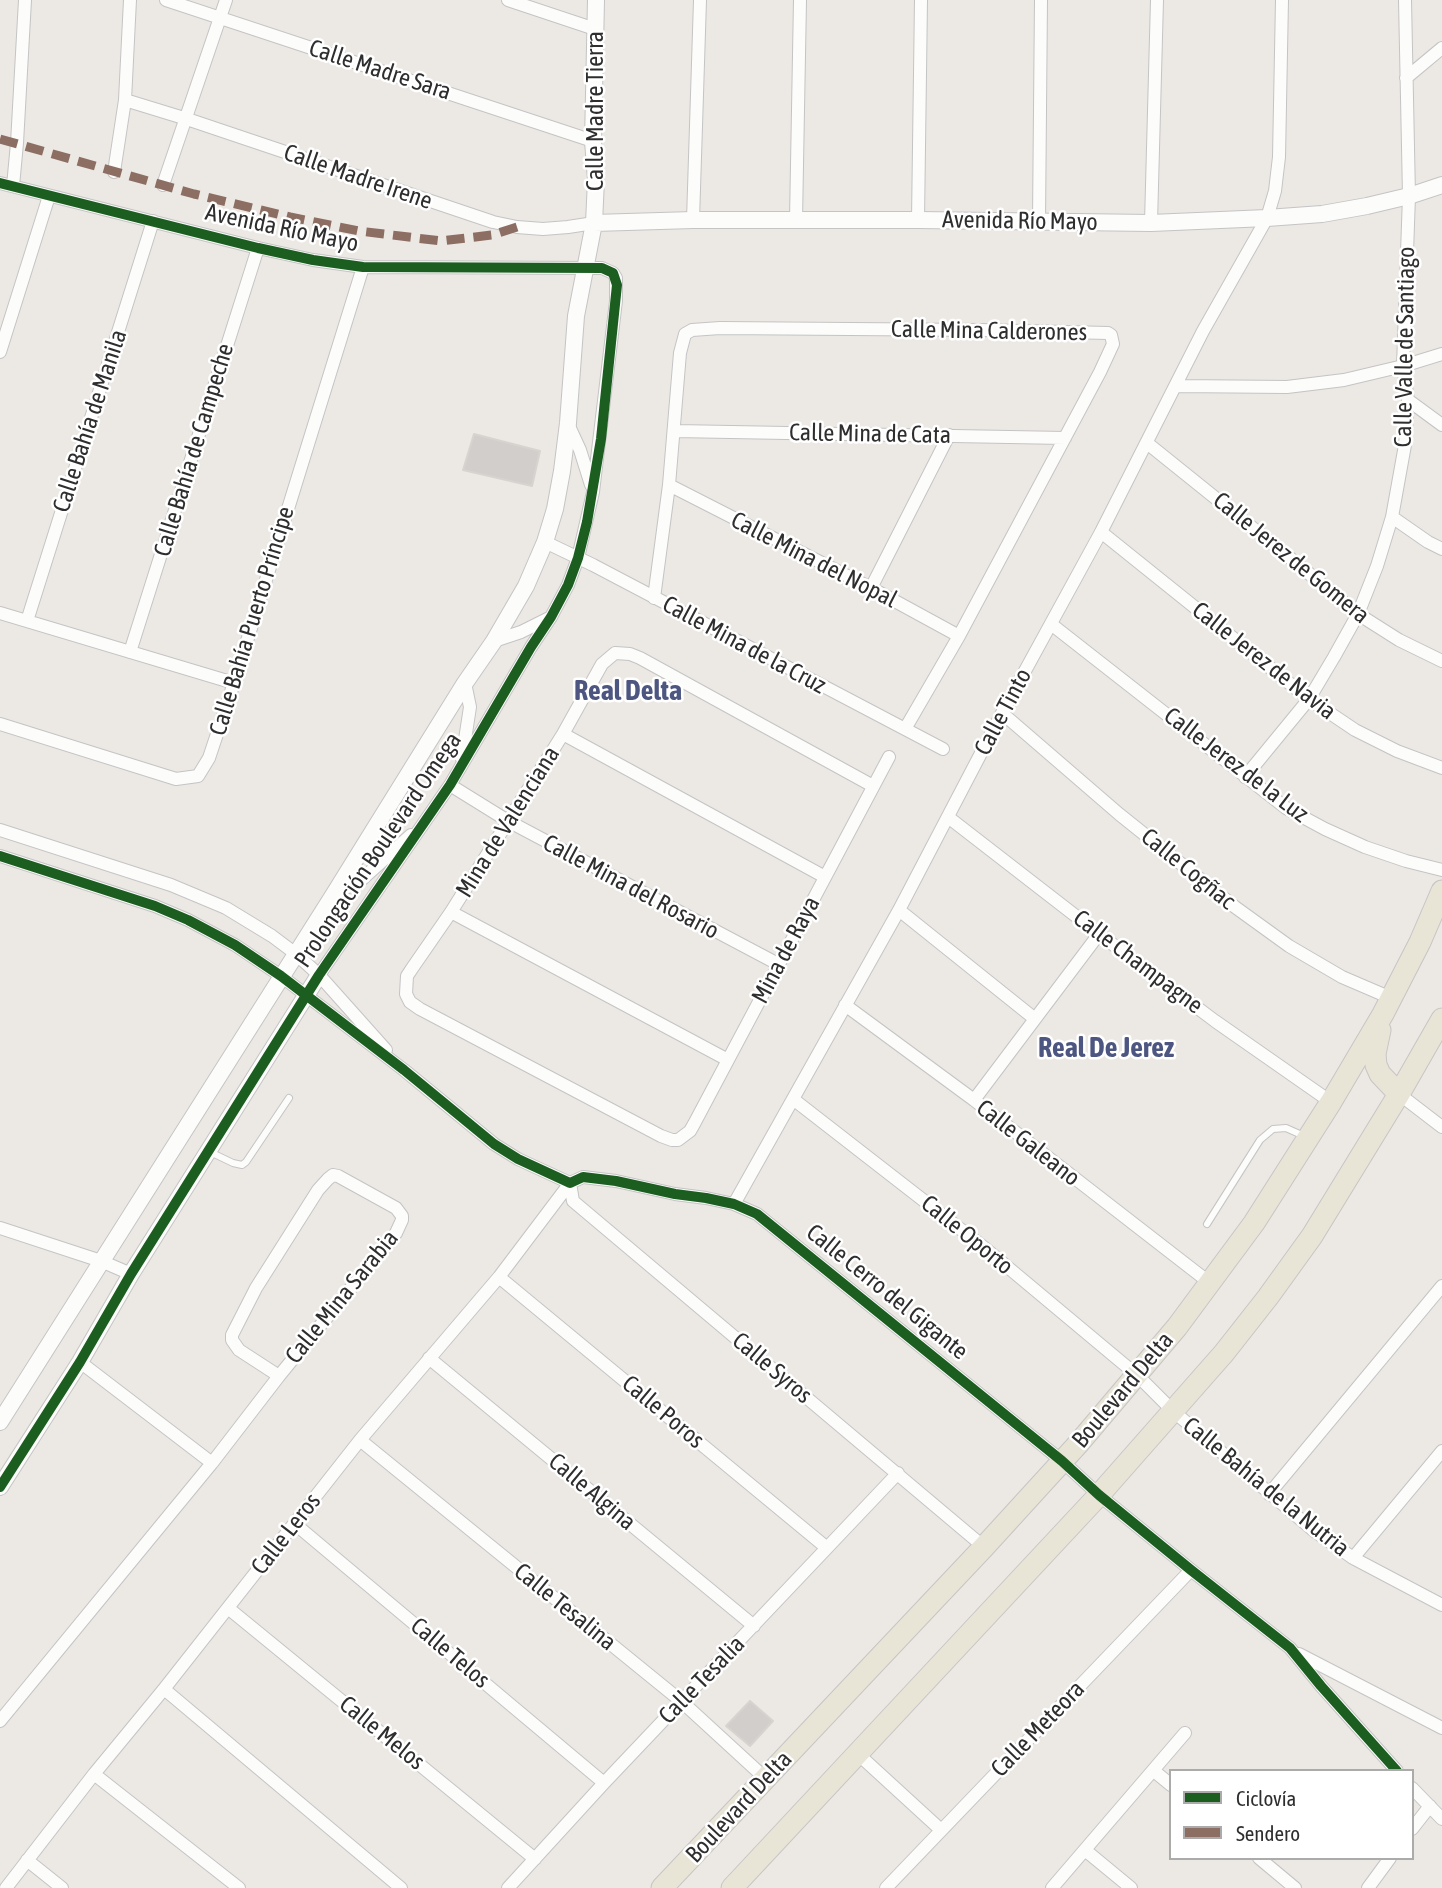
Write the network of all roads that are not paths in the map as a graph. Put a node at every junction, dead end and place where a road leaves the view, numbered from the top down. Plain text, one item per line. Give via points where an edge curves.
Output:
1 (24, 0) edge
2 (130, 0) edge
3 (166, 0) edge
4 (226, 0) edge
5 (508, 0) edge
6 (596, 0) edge
7 (700, 0) edge
8 (800, 0) edge
9 (921, 0) edge
10 (1041, 0) edge
11 (1157, 0) edge
12 (1282, 0) edge
13 (1405, 0) edge
14 (221, 18) junction
15 (595, 29) junction
16 (1442, 48) edge
17 (1406, 78) junction
18 (125, 100) junction
19 (187, 119) junction
20 (593, 141) junction
21 (114, 172) dead end
22 (6, 185) edge
23 (163, 185) dead end
24 (1442, 185) edge
25 (49, 196) junction
26 (1409, 196) junction
27 (1267, 218) junction
28 (693, 220) junction
29 (796, 220) junction
30 (918, 220) junction
31 (1039, 220) junction
32 (153, 221) junction
33 (594, 223) junction
34 (1151, 223) junction
35 (258, 247) junction
36 (363, 267) junction
37 (584, 267) junction
38 (602, 268) joint
39 (0, 352) edge
40 (1442, 354) edge
41 (1403, 366) junction
42 (1177, 386) junction
43 (1408, 400) junction
44 (568, 423) junction
45 (1442, 425) edge
46 (675, 430) junction
47 (949, 435) junction
48 (1065, 438) junction
49 (1147, 443) junction
50 (669, 485) junction
51 (593, 492) junction
52 (1392, 517) junction
53 (1101, 532) junction
54 (545, 542) junction
55 (1442, 549) edge
56 (578, 558) junction
57 (871, 588) junction
58 (654, 598) junction
59 (0, 613) edge
60 (1358, 614) junction
61 (551, 617) junction
62 (27, 621) junction
63 (1051, 624) junction
64 (959, 636) junction
65 (494, 641) junction
66 (130, 652) junction
67 (1442, 661) edge
68 (234, 683) junction
69 (465, 683) junction
70 (1309, 699) junction
71 (1002, 713) junction
72 (0, 724) edge
73 (905, 729) junction
74 (563, 734) junction
75 (943, 748) dead end
76 (889, 757) dead end
77 (460, 768) junction
78 (1442, 768) edge
79 (1245, 777) junction
80 (450, 785) junction
81 (873, 786) junction
82 (948, 817) junction
83 (509, 821) junction
84 (422, 826) junction
85 (0, 830) edge
86 (0, 856) edge
87 (1442, 870) edge
88 (825, 877) junction
89 (1442, 891) edge
90 (334, 894) junction
91 (899, 910) junction
92 (451, 912) junction
93 (1099, 934) junction
94 (296, 954) junction
95 (778, 964) junction
96 (319, 975) junction
97 (281, 976) junction
98 (306, 997) junction
99 (845, 1005) junction
100 (1387, 1006) junction
101 (1442, 1018) edge
102 (1035, 1019) junction
103 (728, 1060) junction
104 (404, 1070) junction
105 (1399, 1094) junction
106 (289, 1098) dead end
107 (793, 1099) junction
108 (974, 1100) junction
109 (1332, 1101) junction
110 (1442, 1127) edge
111 (1309, 1138) junction
112 (678, 1139) joint
113 (208, 1151) junction
114 (569, 1183) junction
115 (734, 1204) junction
116 (1207, 1224) dead end
117 (0, 1228) edge
118 (102, 1262) junction
119 (131, 1274) junction
120 (499, 1277) junction
121 (1210, 1283) junction
122 (1442, 1286) edge
123 (429, 1358) junction
124 (80, 1362) junction
125 (279, 1376) junction
126 (1138, 1376) junction
127 (1174, 1411) junction
128 (0, 1422) edge
129 (360, 1440) junction
130 (1442, 1451) edge
131 (1062, 1461) junction
132 (212, 1462) junction
133 (898, 1473) junction
134 (0, 1487) edge
135 (1269, 1494) junction
136 (1099, 1495) junction
137 (295, 1524) junction
138 (984, 1547) junction
139 (827, 1548) junction
140 (1353, 1558) junction
141 (1191, 1570) junction
142 (1442, 1605) edge
143 (228, 1608) junction
144 (754, 1626) junction
145 (1290, 1648) junction
146 (164, 1689) junction
147 (681, 1701) junction
148 (0, 1721) edge
149 (1442, 1728) edge
150 (1185, 1733) dead end
151 (858, 1754) junction
152 (1394, 1769) edge
153 (1154, 1771) junction
154 (94, 1774) junction
155 (765, 1778) junction
156 (604, 1783) junction
157 (1169, 1783) edge
158 (1414, 1790) edge
159 (1430, 1806) junction
160 (1442, 1819) edge
161 (1414, 1826) edge
162 (941, 1830) junction
163 (1085, 1850) junction
164 (535, 1858) junction
165 (27, 1860) junction
166 (1261, 1860) edge
167 (1389, 1860) edge
168 (6, 1888) edge
169 (62, 1888) edge
170 (239, 1888) edge
171 (401, 1888) edge
172 (508, 1888) edge
173 (662, 1888) edge
174 (732, 1888) edge
175 (886, 1888) edge
176 (1052, 1888) edge
177 (1131, 1888) edge
178 (1295, 1888) edge
179 (1368, 1888) edge

1 - 22 street via 17,143
2 - 18 street
3 - 14 street, Calle Madre Sara
4 - 14 street
5 - 15 street
6 - 15 street, Calle Madre Tierra
7 - 28 street
8 - 29 street
9 - 30 street
10 - 31 street
11 - 34 street
12 - 27 street, Calle Tinto via 1279,158
13 - 17 street, Calle Valle de Santiago
14 - 19 street
14 - 20 street, Calle Madre Sara
15 - 20 street, Calle Madre Tierra
16 - 17 street
17 - 26 street, Calle Valle de Santiago
18 - 19 street, Calle Madre Irene
18 - 21 street
19 - 23 street
19 - 33 street, Calle Madre Irene via 494,222 543,229
20 - 33 street, Calle Madre Tierra
22 - 25 street, Avenida Río Mayo
24 - 26 street, Avenida Río Mayo
25 - 32 street, Avenida Río Mayo
25 - 39 street
26 - 27 street, Avenida Río Mayo via 1322,214
26 - 41 street, Calle Valle de Santiago
27 - 34 street, Avenida Río Mayo
27 - 42 street, Calle Tinto
28 - 29 street, Avenida Río Mayo
28 - 33 street, Avenida Río Mayo
29 - 30 street, Avenida Río Mayo
30 - 31 street, Avenida Río Mayo
31 - 34 street, Avenida Río Mayo
32 - 35 street, Avenida Río Mayo
32 - 62 street, Calle Bahía de Manila
33 - 37 street, Prolongación Boulevard Omega
35 - 36 street, Avenida Río Mayo
35 - 66 street, Calle Bahía de Campeche
36 - 37 street, Avenida Río Mayo
36 - 68 street, Calle Bahía Puerto Príncipe
37 - 38 street, Avenida Río Mayo
37 - 44 street, Prolongación Boulevard Omega
38 - 51 street, Prolongación Boulevard Omega via 613,273 617,285
40 - 41 street
41 - 42 street via 1287,387
41 - 43 street, Calle Valle de Santiago
42 - 49 street, Calle Tinto
43 - 45 street
43 - 52 street, Calle Valle de Santiago
44 - 51 street
44 - 54 street, Prolongación Boulevard Omega via 560,484
46 - 47 street, Calle Mina de Cata
46 - 48 street, Calle Mina Calderones via 680,353 685,334 692,330 1108,333 1113,344
46 - 50 street, Calle Mina Calderones
47 - 48 street, Calle Mina de Cata
47 - 57 street
48 - 64 street, Calle Mina Calderones
49 - 53 street, Calle Tinto
49 - 60 street, Calle Jerez de Gomera
50 - 57 street, Calle Mina del Nopal
50 - 58 street, Calle Mina Calderones
51 - 56 street, Prolongación Boulevard Omega
52 - 55 street
52 - 60 street, Calle Valle de Santiago
53 - 63 street, Calle Tinto
53 - 70 street, Calle Jerez de Navia
54 - 56 street, Calle Mina de la Cruz
54 - 65 street, Prolongación Boulevard Omega
56 - 58 street, Calle Mina de la Cruz
56 - 61 street, Prolongación Boulevard Omega
57 - 64 street, Calle Mina del Nopal
58 - 73 street, Calle Mina de la Cruz
59 - 62 street
60 - 67 street, Calle Jerez de Gomera
60 - 70 street, Calle Valle de Santiago
61 - 65 street
61 - 77 street, Prolongación Boulevard Omega
62 - 66 street
63 - 71 street, Calle Tinto
63 - 79 street, Calle Jerez de la Luz
64 - 73 street, Calle Mina Calderones
65 - 69 street, Prolongación Boulevard Omega
66 - 68 street
68 - 72 street, Calle Bahía Puerto Príncipe via 204,769 188,779
69 - 77 street via 470,707
69 - 90 street, Prolongación Boulevard Omega
70 - 78 street, Calle Jerez de Navia via 1355,730
70 - 79 street, Calle Valle de Santiago
71 - 82 street, Calle Tinto
71 - 100 street, Calle Cogñac via 1119,814 1267,931
73 - 75 street, Calle Mina de la Cruz
74 - 81 street, Mina de Valenciana via 602,664 615,653 629,654
74 - 83 street, Mina de Valenciana
74 - 88 street
76 - 81 street, Mina de Raya
77 - 80 street, Prolongación Boulevard Omega
79 - 87 street, Calle Jerez de la Luz via 1286,808 1325,829
80 - 83 street, Calle Mina del Rosario
80 - 84 street, Prolongación Boulevard Omega
81 - 88 street, Mina de Raya
82 - 91 street, Calle Tinto
82 - 93 street, Calle Champagne
83 - 92 street, Mina de Valenciana
83 - 95 street, Calle Mina del Rosario
84 - 90 street via 360,881
84 - 96 street, Prolongación Boulevard Omega
85 - 94 street via 201,896
86 - 97 street via 188,920
88 - 95 street, Mina de Raya
89 - 100 main road, Boulevard Delta
90 - 94 street, Prolongación Boulevard Omega
91 - 99 street, Calle Tinto
91 - 102 street
92 - 103 street
92 - 112 street, Mina de Valenciana via 408,976 405,994 410,1002 661,1136
93 - 102 street
93 - 109 street, Calle Champagne
94 - 96 street
94 - 97 street, Prolongación Boulevard Omega
95 - 103 street, Mina de Raya
96 - 98 street, Prolongación Boulevard Omega
96 - 104 street
97 - 98 street
97 - 118 street, Prolongación Boulevard Omega
98 - 104 street
98 - 113 street, Prolongación Boulevard Omega
99 - 107 street, Calle Tinto
99 - 108 street, Calle Galeano
100 - 105 main road via 1376,1065
100 - 109 main road, Boulevard Delta
101 - 105 main road, Boulevard Delta
102 - 108 street
103 - 112 street, Mina de Raya via 690,1131
104 - 114 street via 494,1144
105 - 110 street
105 - 127 main road, Boulevard Delta via 1312,1236
106 - 113 lane via 246,1162 233,1163
107 - 115 street, Calle Tinto
107 - 126 street, Calle Oporto via 986,1249
108 - 121 street, Calle Galeano
109 - 111 main road, Boulevard Delta
111 - 116 lane via 1286,1128 1273,1129 1260,1140
111 - 121 main road, Boulevard Delta
113 - 119 street, Prolongación Boulevard Omega
114 - 115 street, Calle Cerro del Gigante via 583,1177 616,1181
114 - 120 street, Calle Leros
114 - 133 street, Calle Syros via 573,1201
115 - 131 street, Calle Cerro del Gigante via 757,1214
117 - 118 street
118 - 119 street
118 - 128 street, Prolongación Boulevard Omega
119 - 124 street, Prolongación Boulevard Omega
120 - 123 street, Calle Leros
120 - 139 street, Calle Poros
121 - 126 main road, Boulevard Delta
122 - 135 street
123 - 129 street, Calle Leros
123 - 144 street, Calle Algina
124 - 132 street
124 - 134 street, Prolongación Boulevard Omega
125 - 125 street, Calle Mina Sarabia via 402,1220 396,1208 338,1176 318,1190 232,1335 239,1349
125 - 132 street, Calle Mina Sarabia
126 - 127 street, Calle Bahía de la Nutria
126 - 131 main road, Boulevard Delta
127 - 135 street, Calle Bahía de la Nutria
127 - 136 main road, Boulevard Delta
129 - 137 street, Calle Leros
129 - 147 street, Calle Tesalina
130 - 140 street
131 - 136 street, Calle Cerro del Gigante
131 - 138 main road, Boulevard Delta
132 - 148 street, Calle Mina Sarabia
133 - 138 street, Calle Syros
133 - 139 street, Calle Tesalia
135 - 140 street, Calle Bahía de la Nutria
136 - 141 street, Calle Cerro del Gigante
136 - 151 main road, Boulevard Delta
137 - 143 street, Calle Leros
137 - 156 street, Calle Telos
138 - 155 main road, Boulevard Delta
139 - 144 street, Calle Tesalia
140 - 142 street, Calle Bahía de la Nutria
141 - 145 street, Calle Cerro del Gigante
141 - 162 street, Calle Meteora
143 - 146 street, Calle Leros
143 - 164 street, Calle Melos
144 - 147 street, Calle Tesalia
145 - 149 street
145 - 152 street, Calle Cerro del Gigante
146 - 154 street, Calle Leros
146 - 171 street
147 - 155 street, Calle Tesalina
147 - 156 street, Calle Tesalia
150 - 153 street
151 - 162 street
151 - 174 main road, Boulevard Delta
153 - 157 street
153 - 163 street
154 - 165 street, Calle Leros
154 - 170 street
155 - 173 main road, Boulevard Delta
156 - 164 street, Calle Tesalia
158 - 159 street
159 - 160 street
159 - 161 street
162 - 175 street, Calle Meteora
163 - 176 street
163 - 177 street
164 - 172 street, Calle Tesalia
165 - 168 street, Calle Leros
165 - 169 street
166 - 178 street
167 - 179 street

